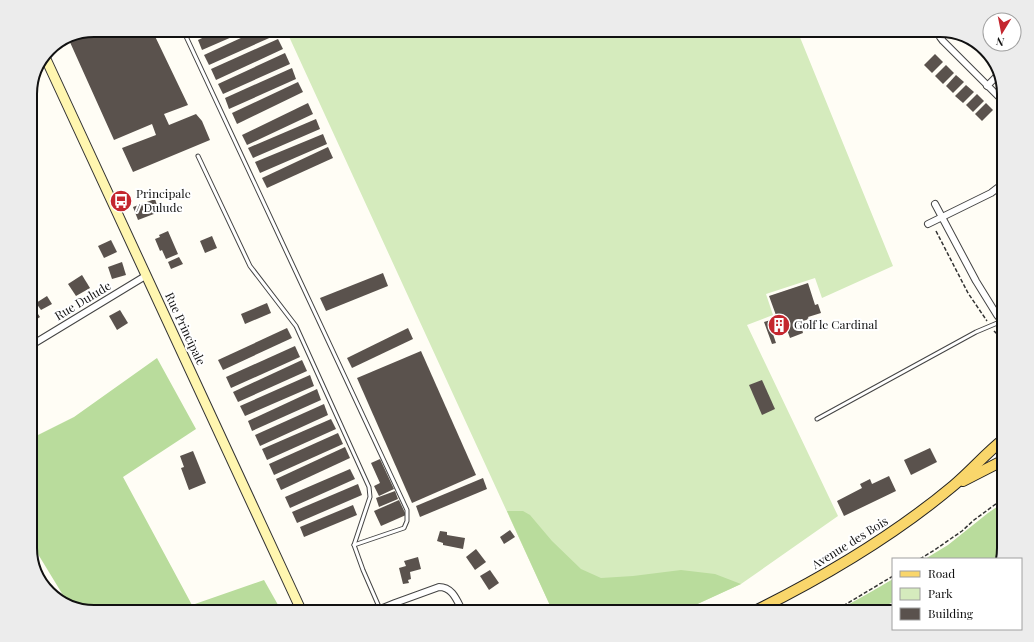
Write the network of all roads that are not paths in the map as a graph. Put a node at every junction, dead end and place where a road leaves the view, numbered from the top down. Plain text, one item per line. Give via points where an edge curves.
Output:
1 (186, 37) edge
2 (940, 37) edge
3 (47, 62) edge
4 (995, 78) edge
5 (987, 86) junction
6 (997, 95) edge
7 (198, 156) dead end
8 (997, 188) edge
9 (935, 204) dead end
10 (942, 217) junction
11 (928, 224) dead end
12 (147, 275) junction
13 (997, 313) edge
14 (997, 324) edge
15 (37, 342) edge
16 (817, 419) dead end
17 (997, 444) edge
18 (997, 464) edge
19 (954, 486) junction
20 (354, 545) junction
21 (299, 605) edge
22 (378, 605) edge
23 (391, 605) edge
24 (459, 605) edge
25 (767, 605) edge

1 - 20 lane via 407,510 408,521 404,528
2 - 5 street
3 - 12 street, Rue Principale
4 - 5 street
5 - 6 street
7 - 20 lane via 250,266 296,326 370,487 370,498
8 - 10 street
9 - 10 street
10 - 11 street
10 - 13 street via 976,281
12 - 15 street, Rue Dulude
12 - 21 street, Rue Principale
14 - 16 lane via 976,332
17 - 19 main road, Avenue des Bois
18 - 19 main road, Avenue des Bois
19 - 25 main road, Avenue des Bois via 864,551
20 - 22 lane
23 - 24 street via 442,587 448,588

